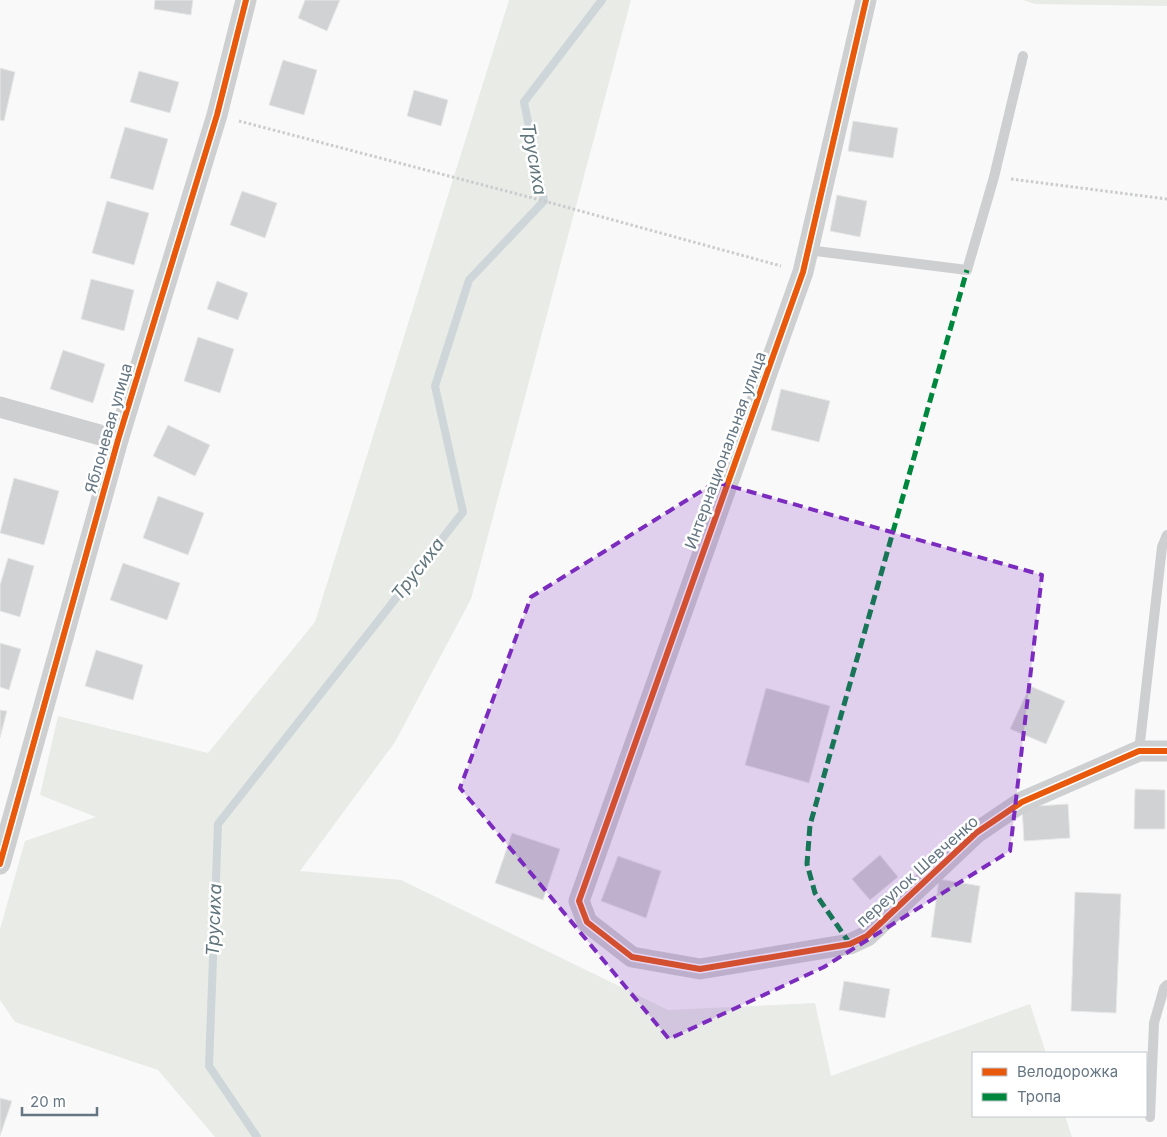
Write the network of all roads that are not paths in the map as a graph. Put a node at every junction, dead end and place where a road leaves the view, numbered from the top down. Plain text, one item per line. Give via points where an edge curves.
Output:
1 (246, 0) edge
2 (866, 0) edge
3 (1023, 56) dead end
4 (808, 250) junction
5 (0, 407) edge
6 (118, 440) junction
7 (1167, 535) edge
8 (1139, 751) junction
9 (1167, 751) edge
10 (0, 864) edge
11 (579, 901) joint
12 (1167, 985) edge
13 (1150, 1117) dead end

1 - 6 street, Яблоневая улица via 217,115
2 - 4 street, Интернациональная улица
3 - 4 lane via 994,177 967,270
4 - 11 street, Интернациональная улица via 803,272
5 - 6 street
6 - 10 street, Яблоневая улица
7 - 8 lane via 1162,547
8 - 9 street, переулок Шевченко
8 - 11 street, переулок Шевченко via 1022,802 976,833 867,936 850,944 700,969 632,957 586,922
12 - 13 lane via 1154,1022

